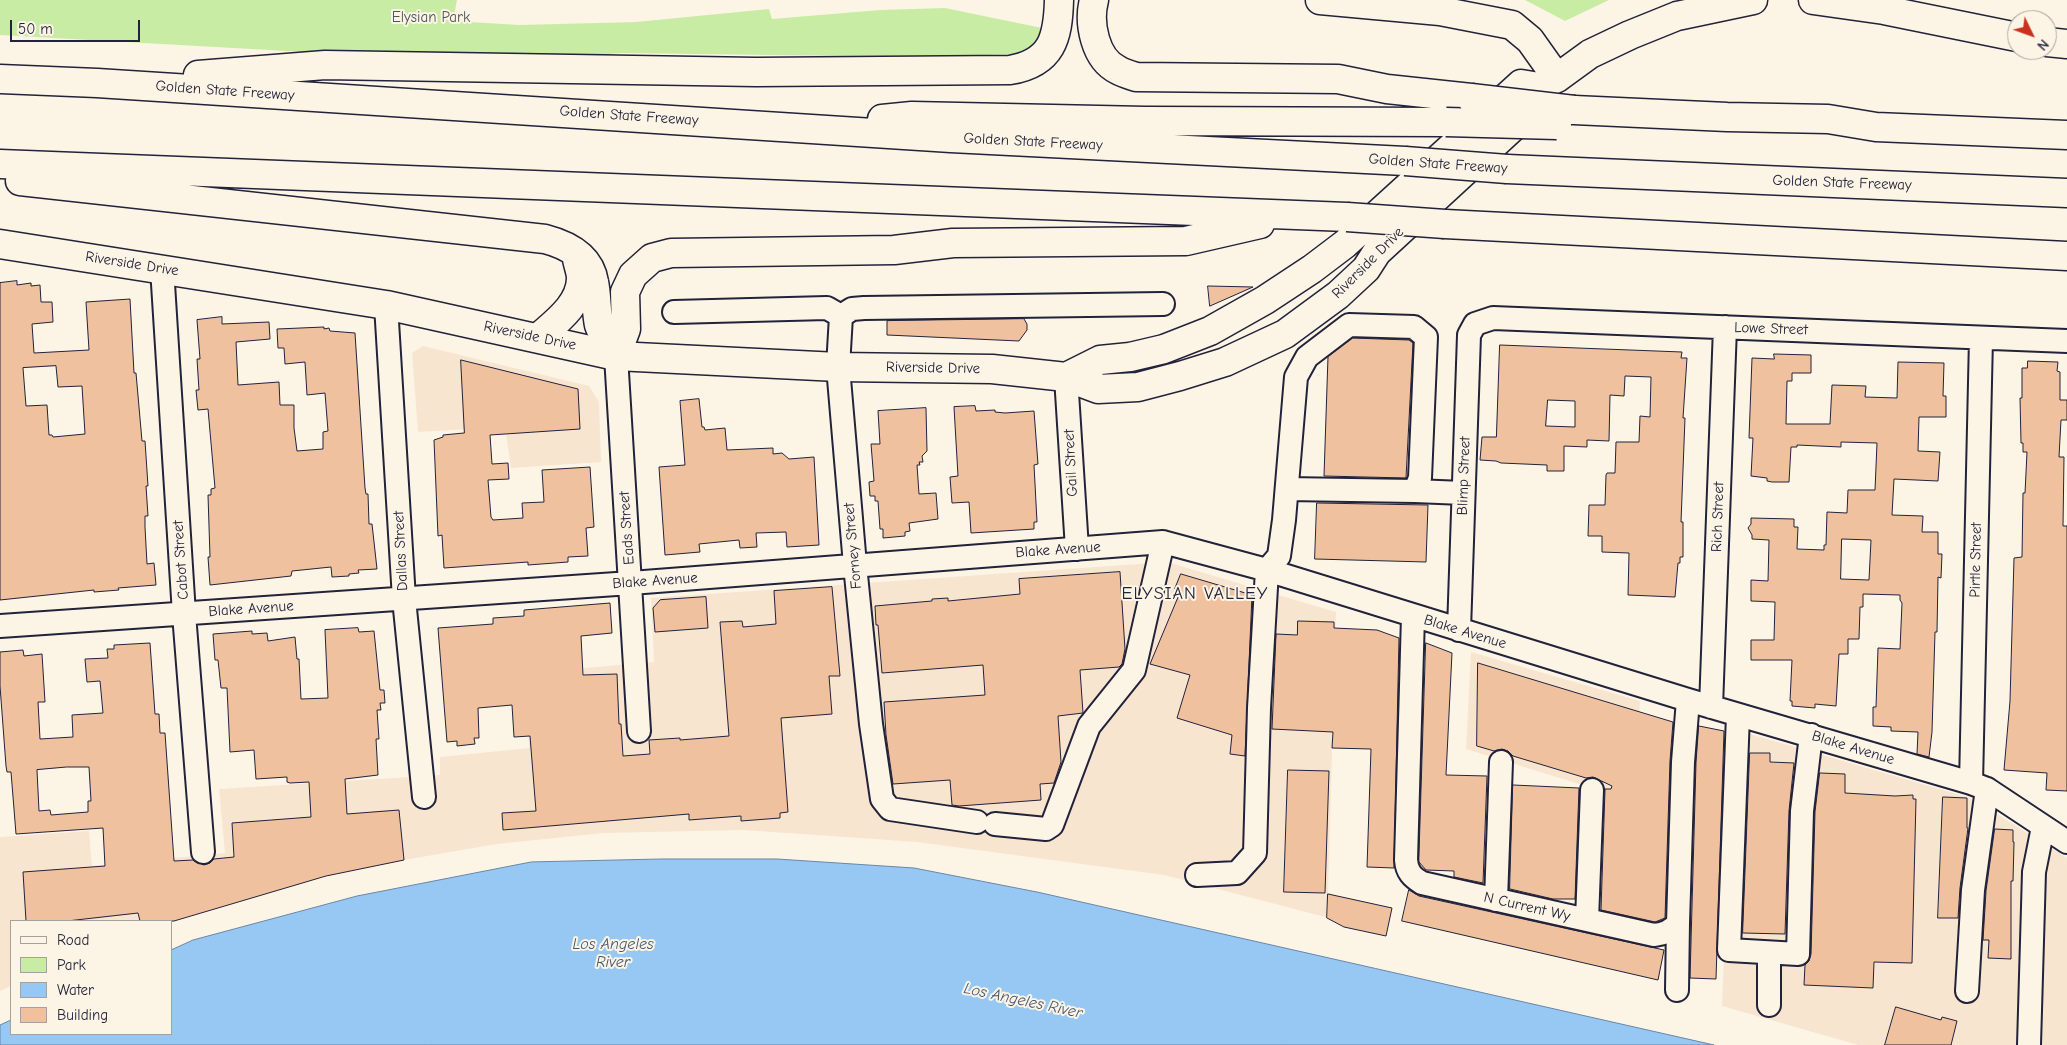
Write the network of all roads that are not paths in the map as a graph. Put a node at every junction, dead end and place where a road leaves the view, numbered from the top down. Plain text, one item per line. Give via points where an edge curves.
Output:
1 (1059, 0) edge
2 (1094, 0) edge
3 (1320, 0) edge
4 (1753, 0) edge
5 (1813, 0) edge
6 (2007, 35) edge
7 (0, 79) edge
8 (97, 83) junction
9 (1548, 83) junction
10 (1565, 117) junction
11 (786, 126) junction
12 (2067, 135) edge
13 (0, 164) edge
14 (0, 179) edge
15 (2067, 192) edge
16 (1295, 216) junction
17 (0, 244) edge
18 (576, 253) junction
19 (2067, 256) edge
20 (162, 268) junction
21 (1162, 304) dead end
22 (386, 305) junction
23 (674, 312) dead end
24 (841, 316) junction
25 (1475, 324) joint
26 (1725, 327) junction
27 (539, 337) junction
28 (1981, 338) junction
29 (2067, 342) edge
30 (616, 356) junction
31 (838, 367) junction
32 (1066, 377) junction
33 (1287, 489) junction
34 (1415, 491) junction
35 (1463, 493) junction
36 (1162, 542) junction
37 (1077, 549) junction
38 (854, 566) junction
39 (1267, 570) junction
40 (631, 583) junction
41 (404, 599) junction
42 (184, 614) junction
43 (1413, 616) junction
44 (0, 626) edge
45 (1459, 630) junction
46 (1688, 700) junction
47 (1711, 707) junction
48 (1738, 715) junction
49 (639, 731) dead end
50 (1811, 735) junction
51 (1500, 762) dead end
52 (1979, 786) junction
53 (1592, 790) dead end
54 (424, 797) dead end
55 (2043, 827) junction
56 (2067, 842) edge
57 (203, 852) dead end
58 (1197, 875) dead end
59 (1496, 900) junction
60 (1587, 920) junction
61 (1678, 923) junction
62 (1769, 953) junction
63 (1677, 990) dead end
64 (1967, 991) dead end
65 (1770, 1005) dead end
66 (2029, 1045) edge

1 - 8 main road via 1058,27 1052,44 1041,58 1026,67 1010,70 756,72 325,65
2 - 10 main road, bridge via 1094,36 1100,51 1117,70 1136,76 1338,79 1387,89 1471,98
3 - 9 main road via 1440,12 1512,25 1530,40
4 - 9 main road via 1677,16 1630,35 1590,54
5 - 6 main road via 1884,10
7 - 8 main road, Golden State Freeway
8 - 11 main road, Golden State Freeway
9 - 32 main road, Riverside Drive via 1521,84 1345,244 1265,300 1210,331 1164,349 1100,360
9 - 32 main road, Riverside Drive via 1540,102 1377,252 1366,269 1338,295 1285,334 1225,362 1138,387 1098,389
10 - 11 main road, bridge via 1446,122 912,116
10 - 12 main road via 1828,119 1876,127
11 - 15 main road, Golden State Freeway, bridge via 1507,169
13 - 16 main road
14 - 18 main road via 545,239
16 - 19 main road, bridge
16 - 30 main road via 1186,241 953,243 894,250 670,253 652,258 633,275 625,292 626,329
17 - 20 main road, Riverside Drive
18 - 27 main road via 581,278 578,292 564,315
18 - 30 main road via 587,263 594,280 600,326
20 - 22 main road, Riverside Drive
20 - 42 street, Cabot Street
21 - 24 street via 864,308 852,309
22 - 27 main road, Riverside Drive
22 - 41 street, Dallas Street
23 - 24 street via 827,308
24 - 31 street, Forney Street
25 - 26 street, Lowe Street via 1493,318
25 - 35 street, Blimp Street via 1469,335
26 - 28 street, Lowe Street
26 - 47 street, Rich Street
27 - 30 main road, Riverside Drive
28 - 29 street, Lowe Street
28 - 52 street, Pirtle Street
30 - 31 main road, Riverside Drive
30 - 40 street, Eads Street
31 - 32 main road, Riverside Drive via 992,369
31 - 38 street, Forney Street
32 - 37 street, Gail Street
33 - 34 street
33 - 34 street via 1296,377 1307,357 1349,325 1414,327 1426,336 1420,478
33 - 39 street via 1279,556
34 - 35 street
35 - 45 street, Blimp Street
36 - 37 street, Blake Avenue
36 - 38 street, Forney Street via 1134,670 1089,726 1052,825 1046,829 890,809 882,799
36 - 39 street, Blake Avenue
37 - 38 street, Blake Avenue
38 - 40 street, Blake Avenue
39 - 43 street, Blake Avenue
39 - 58 street via 1255,853 1237,873
40 - 41 street, Blake Avenue
40 - 49 street, Eads Street
41 - 42 street, Blake Avenue
41 - 54 street, Dallas Street
42 - 44 street, Blake Avenue
42 - 57 street, Cabot Street
43 - 45 street, Blake Avenue
43 - 59 street, N Current Wy via 1407,868 1422,883
45 - 46 street, Blake Avenue
46 - 47 street, Blake Avenue
46 - 61 street
47 - 48 street, Blake Avenue
48 - 50 street, Blake Avenue
48 - 62 street via 1729,950
50 - 52 street, Blake Avenue
50 - 62 street via 1802,811 1798,954
51 - 59 street
52 - 55 street, Blake Avenue
52 - 64 street, Pirtle Street
53 - 60 street
55 - 56 street, Blake Avenue
55 - 66 street via 2034,872
59 - 60 street, N Current Wy
60 - 61 street, N Current Wy via 1654,935
61 - 63 street
62 - 65 street

